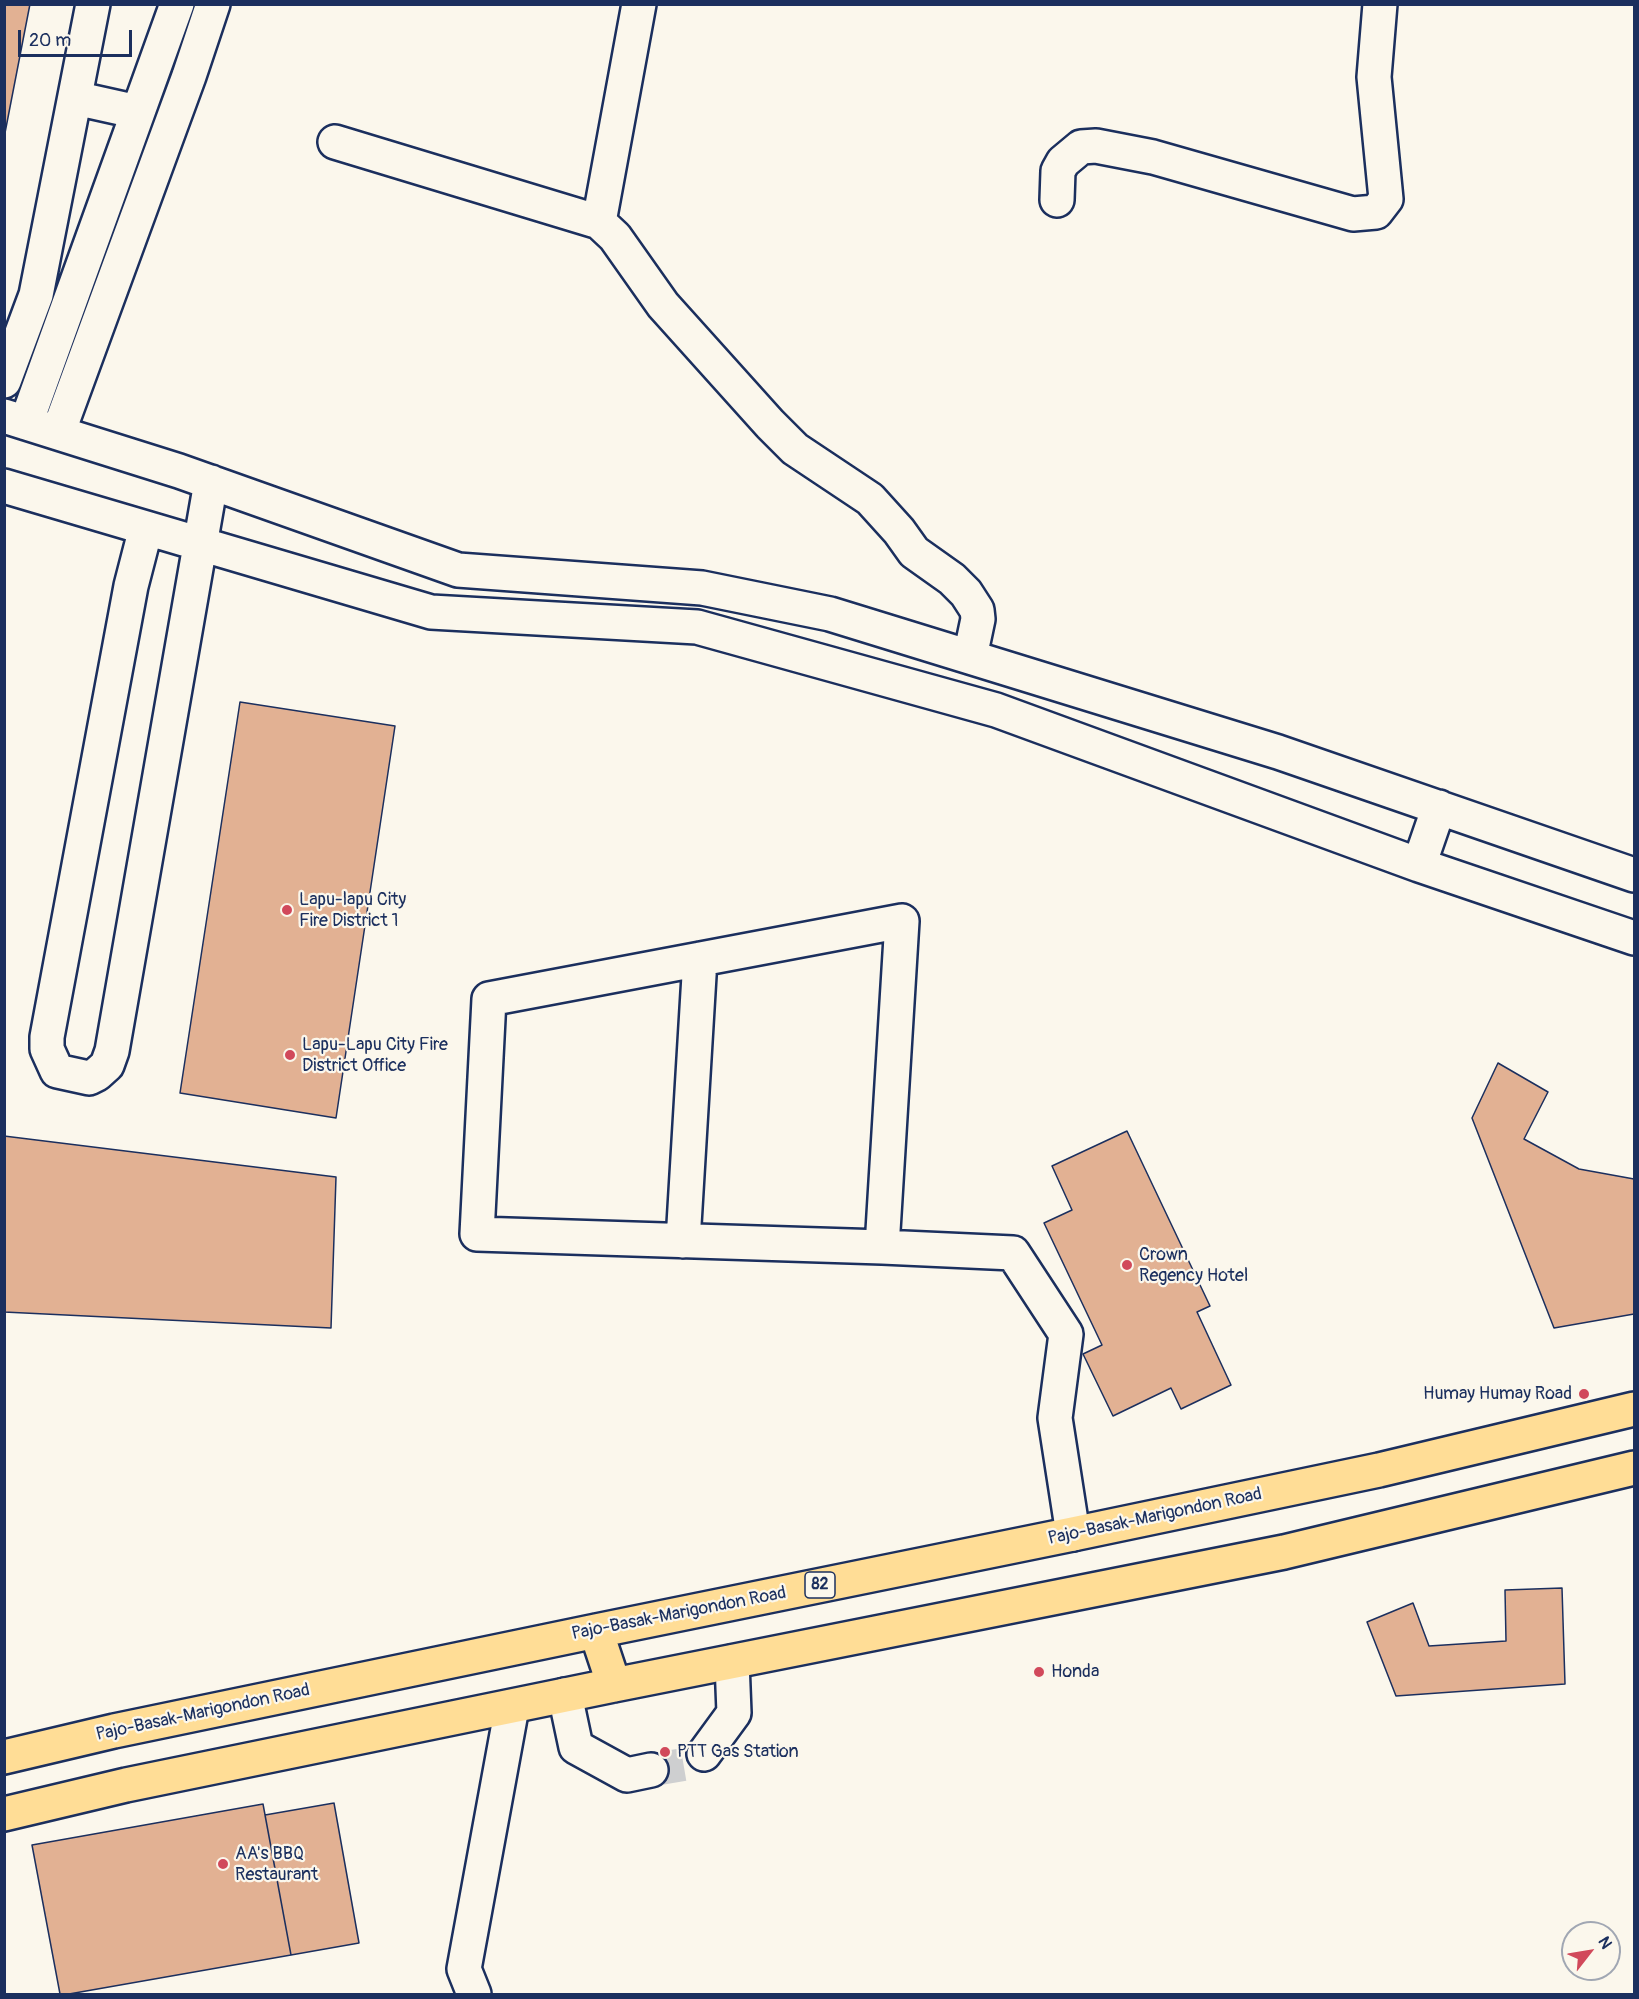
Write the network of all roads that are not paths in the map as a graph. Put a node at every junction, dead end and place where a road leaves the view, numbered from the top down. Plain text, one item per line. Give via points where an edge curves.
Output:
1 (93, 4) edge
2 (177, 4) edge
3 (213, 4) edge
4 (639, 4) edge
5 (1380, 4) edge
6 (75, 98) junction
7 (138, 112) junction
8 (335, 142) dead end
9 (1057, 200) dead end
10 (598, 222) junction
11 (4, 381) edge
12 (15, 420) edge
13 (58, 433) junction
14 (211, 482) junction
15 (4, 486) edge
16 (146, 528) junction
17 (201, 543) junction
18 (970, 657) junction
19 (1439, 807) junction
20 (1419, 865) junction
21 (1635, 875) edge
22 (1635, 938) edge
23 (699, 959) junction
24 (683, 1241) junction
25 (882, 1246) junction
26 (1635, 1409) edge
27 (1635, 1468) edge
28 (1073, 1534) junction
29 (596, 1631) junction
30 (732, 1662) junction
31 (614, 1685) junction
32 (565, 1695) junction
33 (512, 1707) junction
34 (704, 1754) tunnel mouth
35 (4, 1757) edge
36 (651, 1770) tunnel mouth
37 (4, 1814) edge
38 (474, 1995) edge

1 - 6 street
2 - 7 street
3 - 13 street
4 - 10 street
5 - 9 street via 1374,77 1386,199 1376,212 1353,214 1153,157 1096,146 1082,147 1063,162 1058,171
6 - 7 street
6 - 11 street via 36,295
7 - 12 street
8 - 10 street
10 - 18 street via 615,237 663,305 770,424 795,449 870,499 914,552 966,593 978,619
12 - 13 street
13 - 14 street
14 - 17 street
14 - 18 street via 458,570 702,588 830,614
15 - 16 street
16 - 17 street
16 - 17 street via 131,586 48,1037 47,1049 57,1071 89,1078 107,1065 112,1051
17 - 20 street via 431,612 697,627 996,710
18 - 19 street via 1278,752
19 - 20 street
19 - 21 street
20 - 22 street
23 - 24 street
23 - 24 street via 489,999 477,1234
23 - 25 street via 902,921
24 - 25 street
25 - 28 street via 1013,1253 1066,1334 1055,1418
26 - 28 main road, Pajo-Basak-Marigondon Road / 82 via 1379,1470
27 - 30 main road via 1284,1552
28 - 29 main road, Pajo-Basak-Marigondon Road / 82
29 - 31 main road
29 - 35 main road, Pajo-Basak-Marigondon Road / 82
30 - 31 main road
30 - 34 street via 734,1713
31 - 32 main road
32 - 33 main road
32 - 36 street via 576,1747 627,1775
33 - 37 main road via 126,1785
33 - 38 street via 464,1969

